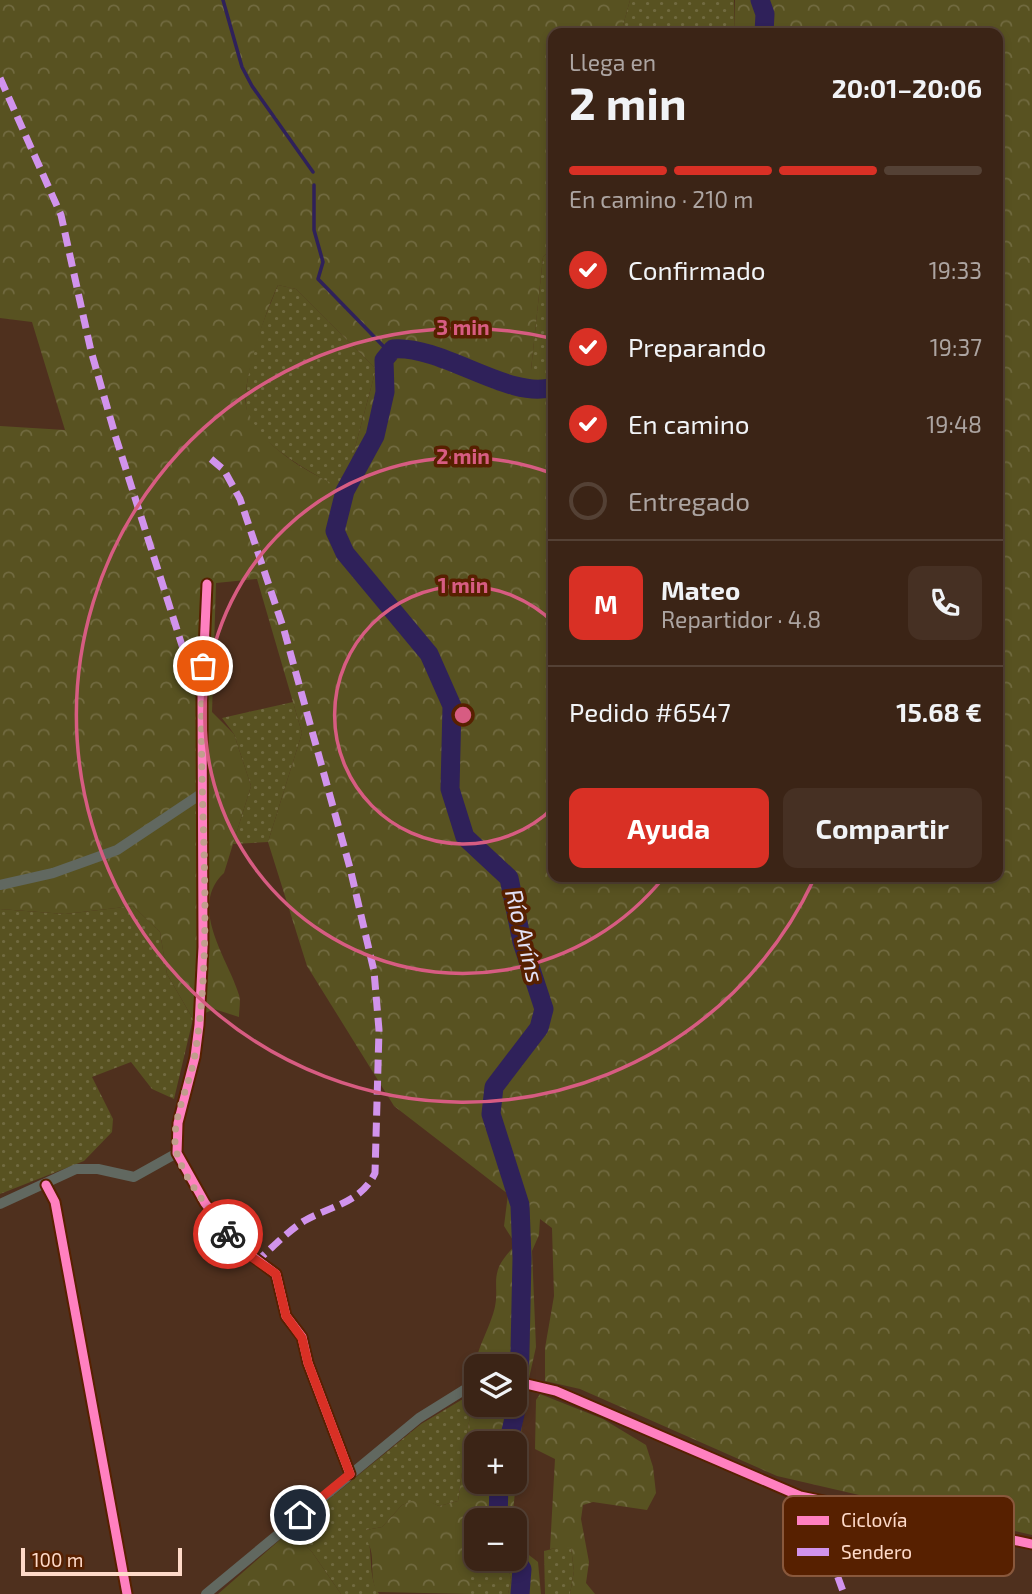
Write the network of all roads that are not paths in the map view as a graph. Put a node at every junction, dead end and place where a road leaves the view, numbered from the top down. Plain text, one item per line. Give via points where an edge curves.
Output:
1 (208, 583) dead end
2 (201, 794) junction
3 (0, 885) edge
4 (177, 1153) junction
5 (46, 1185) junction
6 (0, 1204) edge
7 (527, 1382) edge
8 (464, 1390) edge
9 (350, 1474) junction
10 (800, 1496) edge
11 (1014, 1540) edge
12 (1032, 1544) edge
13 (127, 1594) edge
14 (206, 1594) edge

1 - 2 street
2 - 3 street via 117,850 53,873
2 - 4 street via 204,947 199,1025 178,1123
4 - 5 street via 134,1177 85,1167
4 - 9 street via 205,1203 236,1244 276,1274 286,1316 302,1338
5 - 6 street
5 - 13 street via 55,1202
7 - 10 street
8 - 9 street via 419,1418
9 - 14 street
11 - 12 street

